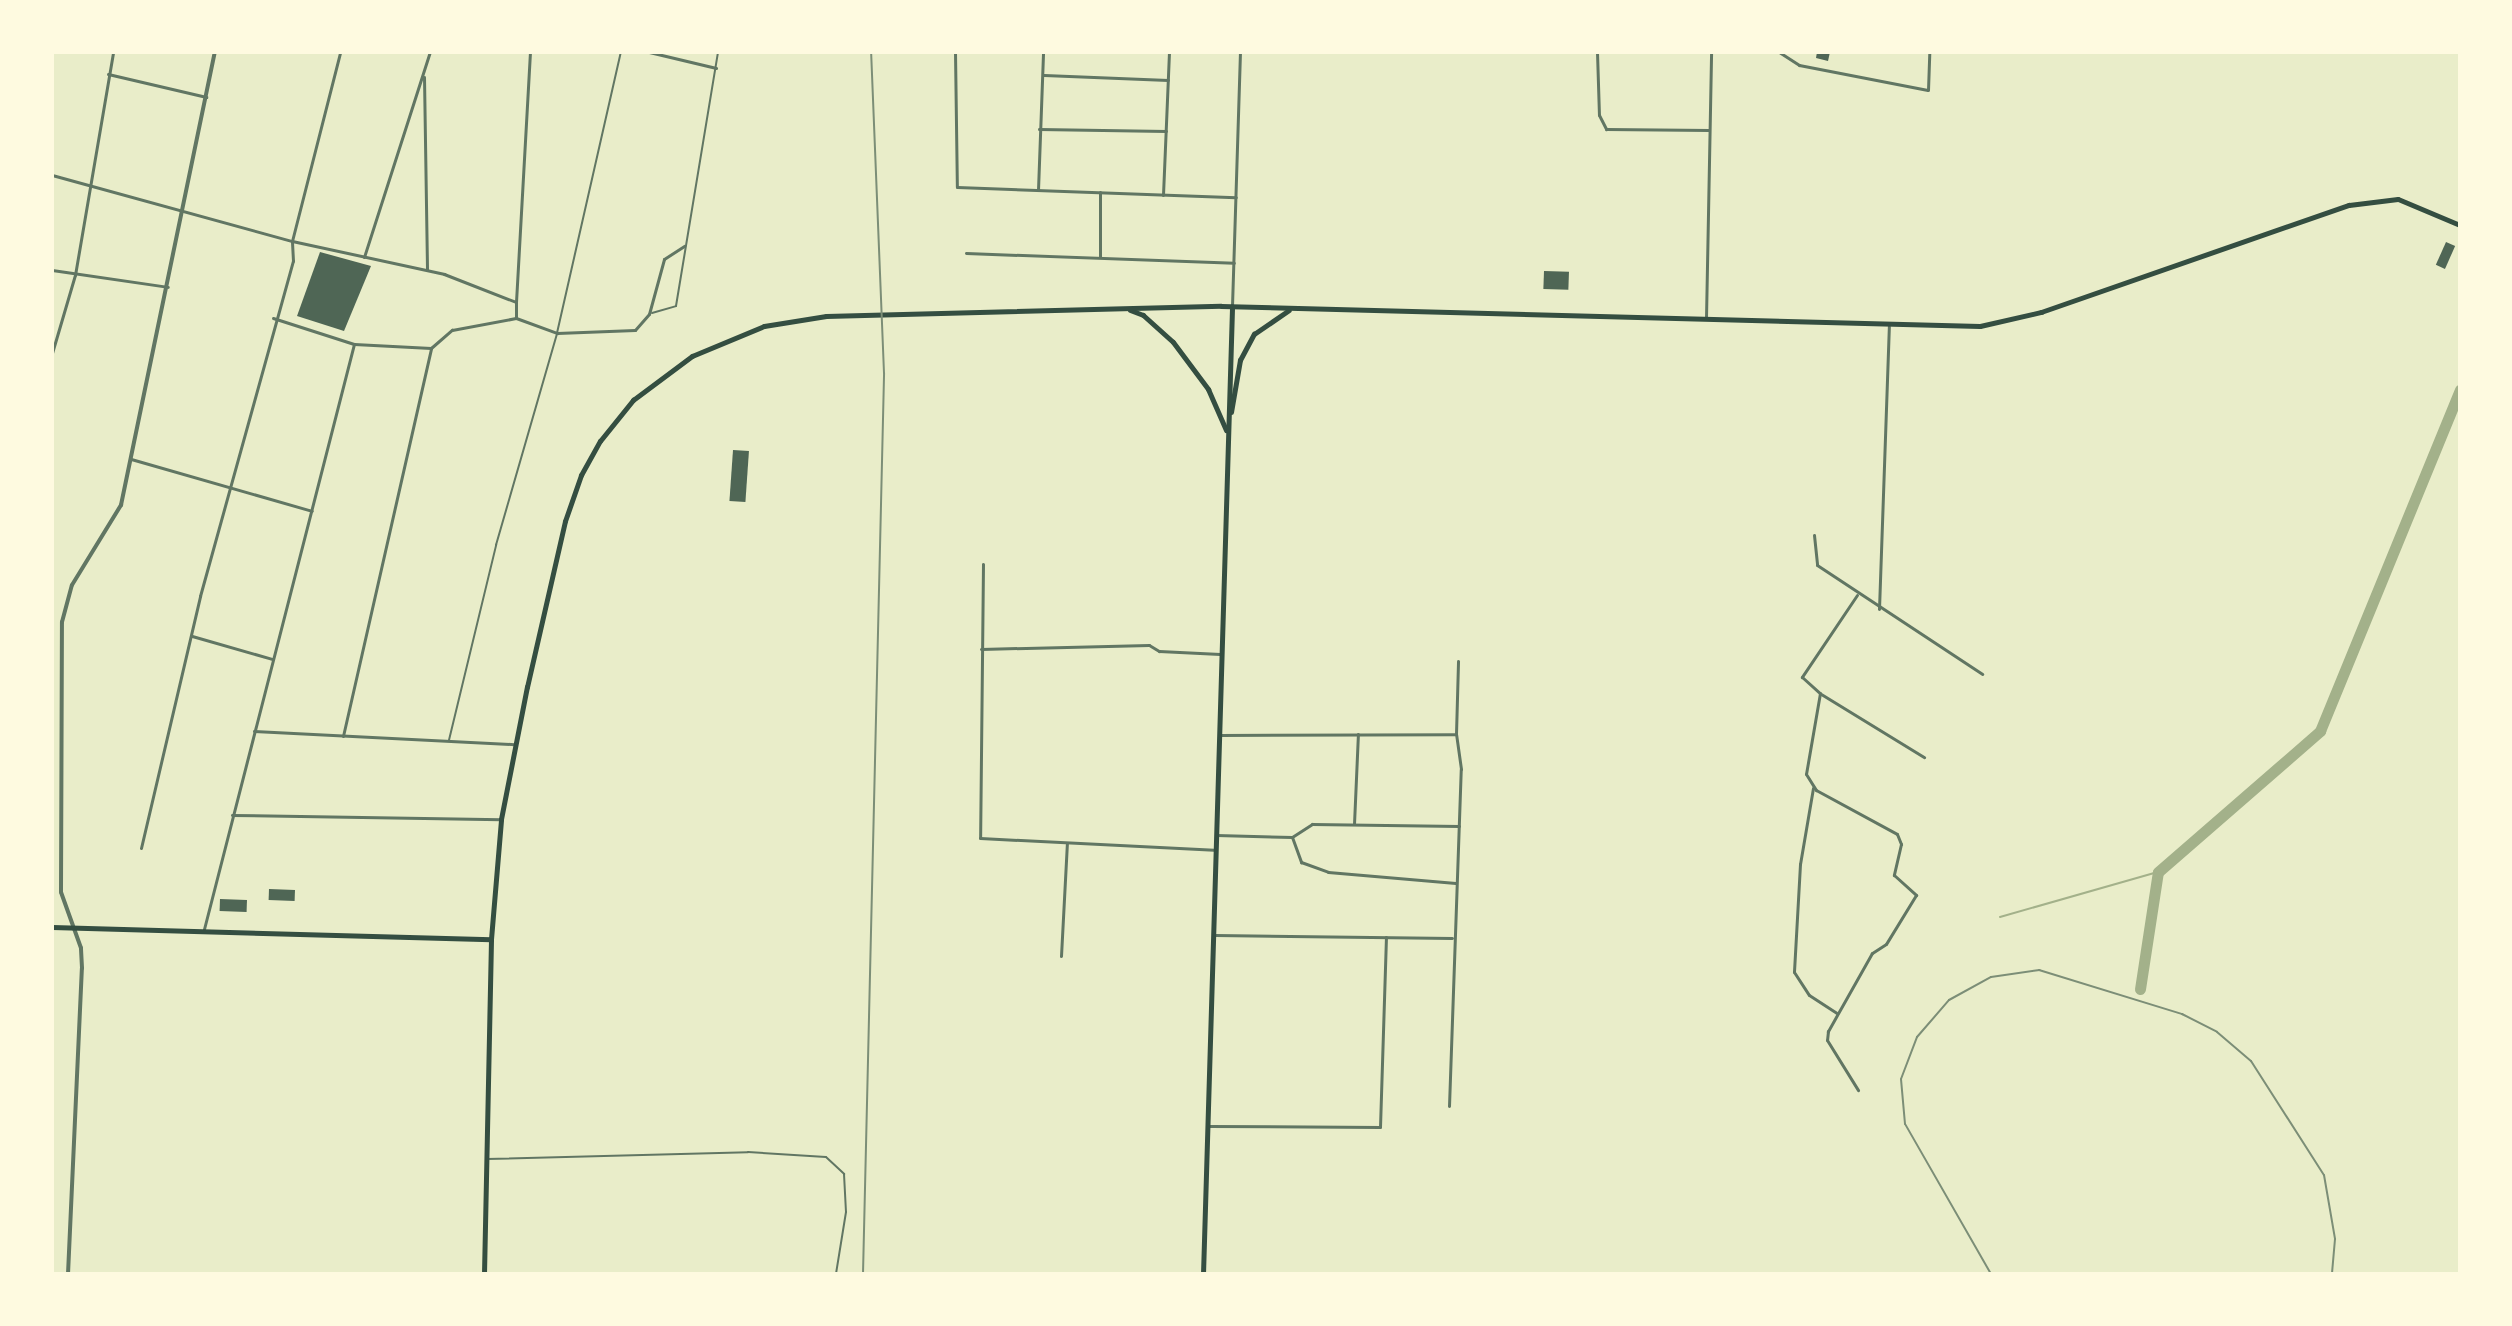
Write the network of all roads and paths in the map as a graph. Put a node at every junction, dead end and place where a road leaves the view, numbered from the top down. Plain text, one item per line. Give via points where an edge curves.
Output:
1 (113, 52) edge
2 (215, 52) edge
3 (340, 52) edge
4 (430, 52) edge
5 (530, 52) edge
6 (621, 52) edge
7 (649, 52) edge
8 (718, 52) edge
9 (955, 52) edge
10 (1043, 52) edge
11 (1169, 52) edge
12 (1240, 52) edge
13 (1597, 52) edge
14 (1711, 52) edge
15 (1779, 52) edge
16 (1929, 52) edge
17 (716, 68) junction
18 (424, 73) junction
19 (108, 74) junction
20 (1042, 75) junction
21 (1168, 80) junction
22 (206, 97) junction
23 (1039, 129) junction
24 (1709, 130) junction
25 (1166, 131) junction
26 (52, 175) edge
27 (88, 185) junction
28 (1038, 190) junction
29 (1100, 192) junction
30 (1163, 195) junction
31 (1236, 197) junction
32 (184, 211) junction
33 (2460, 225) edge
34 (292, 241) junction
35 (684, 246) junction
36 (966, 253) dead end
37 (364, 257) junction
38 (1100, 258) junction
39 (1234, 263) junction
40 (52, 270) edge
41 (427, 271) junction
42 (75, 275) junction
43 (168, 287) junction
44 (516, 302) junction
45 (1232, 306) junction
46 (1294, 308) junction
47 (1125, 309) junction
48 (649, 314) junction
49 (273, 318) junction
50 (516, 318) junction
51 (1706, 318) junction
52 (1889, 326) junction
53 (557, 333) junction
54 (354, 344) junction
55 (431, 348) junction
56 (52, 353) edge
57 (1228, 435) junction
58 (131, 459) junction
59 (229, 486) junction
60 (312, 511) junction
61 (1814, 535) dead end
62 (983, 564) dead end
63 (1857, 595) junction
64 (1879, 609) junction
65 (191, 635) junction
66 (981, 649) junction
67 (1220, 654) junction
68 (272, 659) junction
69 (1458, 661) dead end
70 (1982, 674) dead end
71 (1820, 693) junction
72 (253, 731) junction
73 (1358, 734) junction
74 (1456, 734) junction
75 (343, 736) junction
76 (1217, 736) junction
77 (449, 740) junction
78 (514, 744) junction
79 (1924, 757) dead end
80 (1813, 788) junction
81 (232, 815) junction
82 (501, 819) junction
83 (1354, 824) junction
84 (1459, 826) junction
85 (1214, 835) junction
86 (1292, 837) junction
87 (1067, 843) junction
88 (141, 848) dead end
89 (1214, 850) junction
90 (1456, 883) junction
91 (52, 927) edge
92 (75, 927) junction
93 (204, 931) junction
94 (1212, 935) junction
95 (1386, 937) junction
96 (1452, 938) junction
97 (491, 939) junction
98 (1061, 956) dead end
99 (1837, 1013) junction
100 (1858, 1090) dead end
101 (1449, 1106) dead end
102 (1207, 1126) junction
103 (485, 1159) junction
104 (68, 1274) edge
105 (484, 1274) edge
106 (836, 1274) edge
107 (1203, 1274) edge

1 - 19 street
2 - 22 street
3 - 34 street
4 - 18 street
5 - 44 street
6 - 53 lane
7 - 17 street
8 - 17 lane
9 - 28 street via 957,187
10 - 20 street
11 - 21 street
12 - 31 street
13 - 24 street via 1599,115 1606,129
14 - 24 street
15 - 16 street via 1799,65 1928,90
17 - 35 lane
18 - 37 street
18 - 41 street
19 - 22 street
19 - 27 street
20 - 21 street
20 - 23 street
21 - 25 street
22 - 32 street
23 - 25 street
23 - 28 street
24 - 51 street
25 - 30 street
26 - 27 street
27 - 32 street
27 - 42 street
28 - 29 street
29 - 30 street
29 - 38 street
30 - 31 street
31 - 39 street
32 - 34 street
32 - 43 street
33 - 52 main road via 2398,199 2349,205 2041,312 1980,326
34 - 37 street
34 - 49 street via 293,261
35 - 48 street via 664,259
35 - 48 lane via 676,306
36 - 38 street
37 - 41 street
38 - 39 street
39 - 45 street
40 - 42 street
41 - 44 street
42 - 43 street
42 - 56 street
43 - 58 street
44 - 50 street
45 - 46 main road
45 - 47 main road
45 - 57 main road
46 - 51 main road
46 - 57 main road via 1264,323 1240,360
47 - 57 main road via 1143,315 1173,342 1208,389
47 - 78 main road via 796,320 716,344 644,390 611,426 581,475 565,521
48 - 53 street via 635,330
49 - 54 street
49 - 59 street
50 - 53 street
50 - 55 street via 452,330
51 - 52 main road
52 - 64 street
53 - 77 lane via 496,545
54 - 55 street
54 - 60 street
55 - 75 street
57 - 67 main road
58 - 59 street
58 - 92 street via 121,505 72,585 62,622 59,850 61,892
59 - 60 street
59 - 65 street
60 - 68 street
61 - 63 street via 1817,565
62 - 66 street
63 - 64 street
63 - 71 street via 1802,677
64 - 70 street
65 - 68 street
65 - 88 street
66 - 67 street via 1149,645 1159,651
66 - 87 street via 978,835 985,841
67 - 76 main road
68 - 72 street
69 - 74 street
71 - 79 street
71 - 80 street via 1807,749 1806,774
72 - 75 street
72 - 81 street
73 - 74 street
73 - 76 street
73 - 83 street
74 - 84 street
75 - 77 street
76 - 85 main road
77 - 78 street
78 - 82 main road
80 - 99 street via 1800,864 1794,972 1809,995
80 - 99 street via 1897,834 1901,844 1894,875 1916,895 1886,944 1872,953
81 - 82 street
81 - 93 street
82 - 97 main road
83 - 84 street
83 - 86 street via 1312,824
84 - 90 street
85 - 86 street
85 - 89 main road
86 - 90 street via 1301,862 1328,872
87 - 89 street
87 - 98 street
89 - 94 main road
90 - 96 street
91 - 92 main road
92 - 93 main road
92 - 104 street via 82,968
93 - 97 main road
94 - 95 street
94 - 102 main road
95 - 96 street
95 - 102 street via 1380,1127
96 - 101 street
97 - 103 main road
99 - 100 street via 1827,1040
102 - 107 main road
103 - 105 main road
103 - 106 lane via 748,1152 826,1157 844,1174 846,1212

